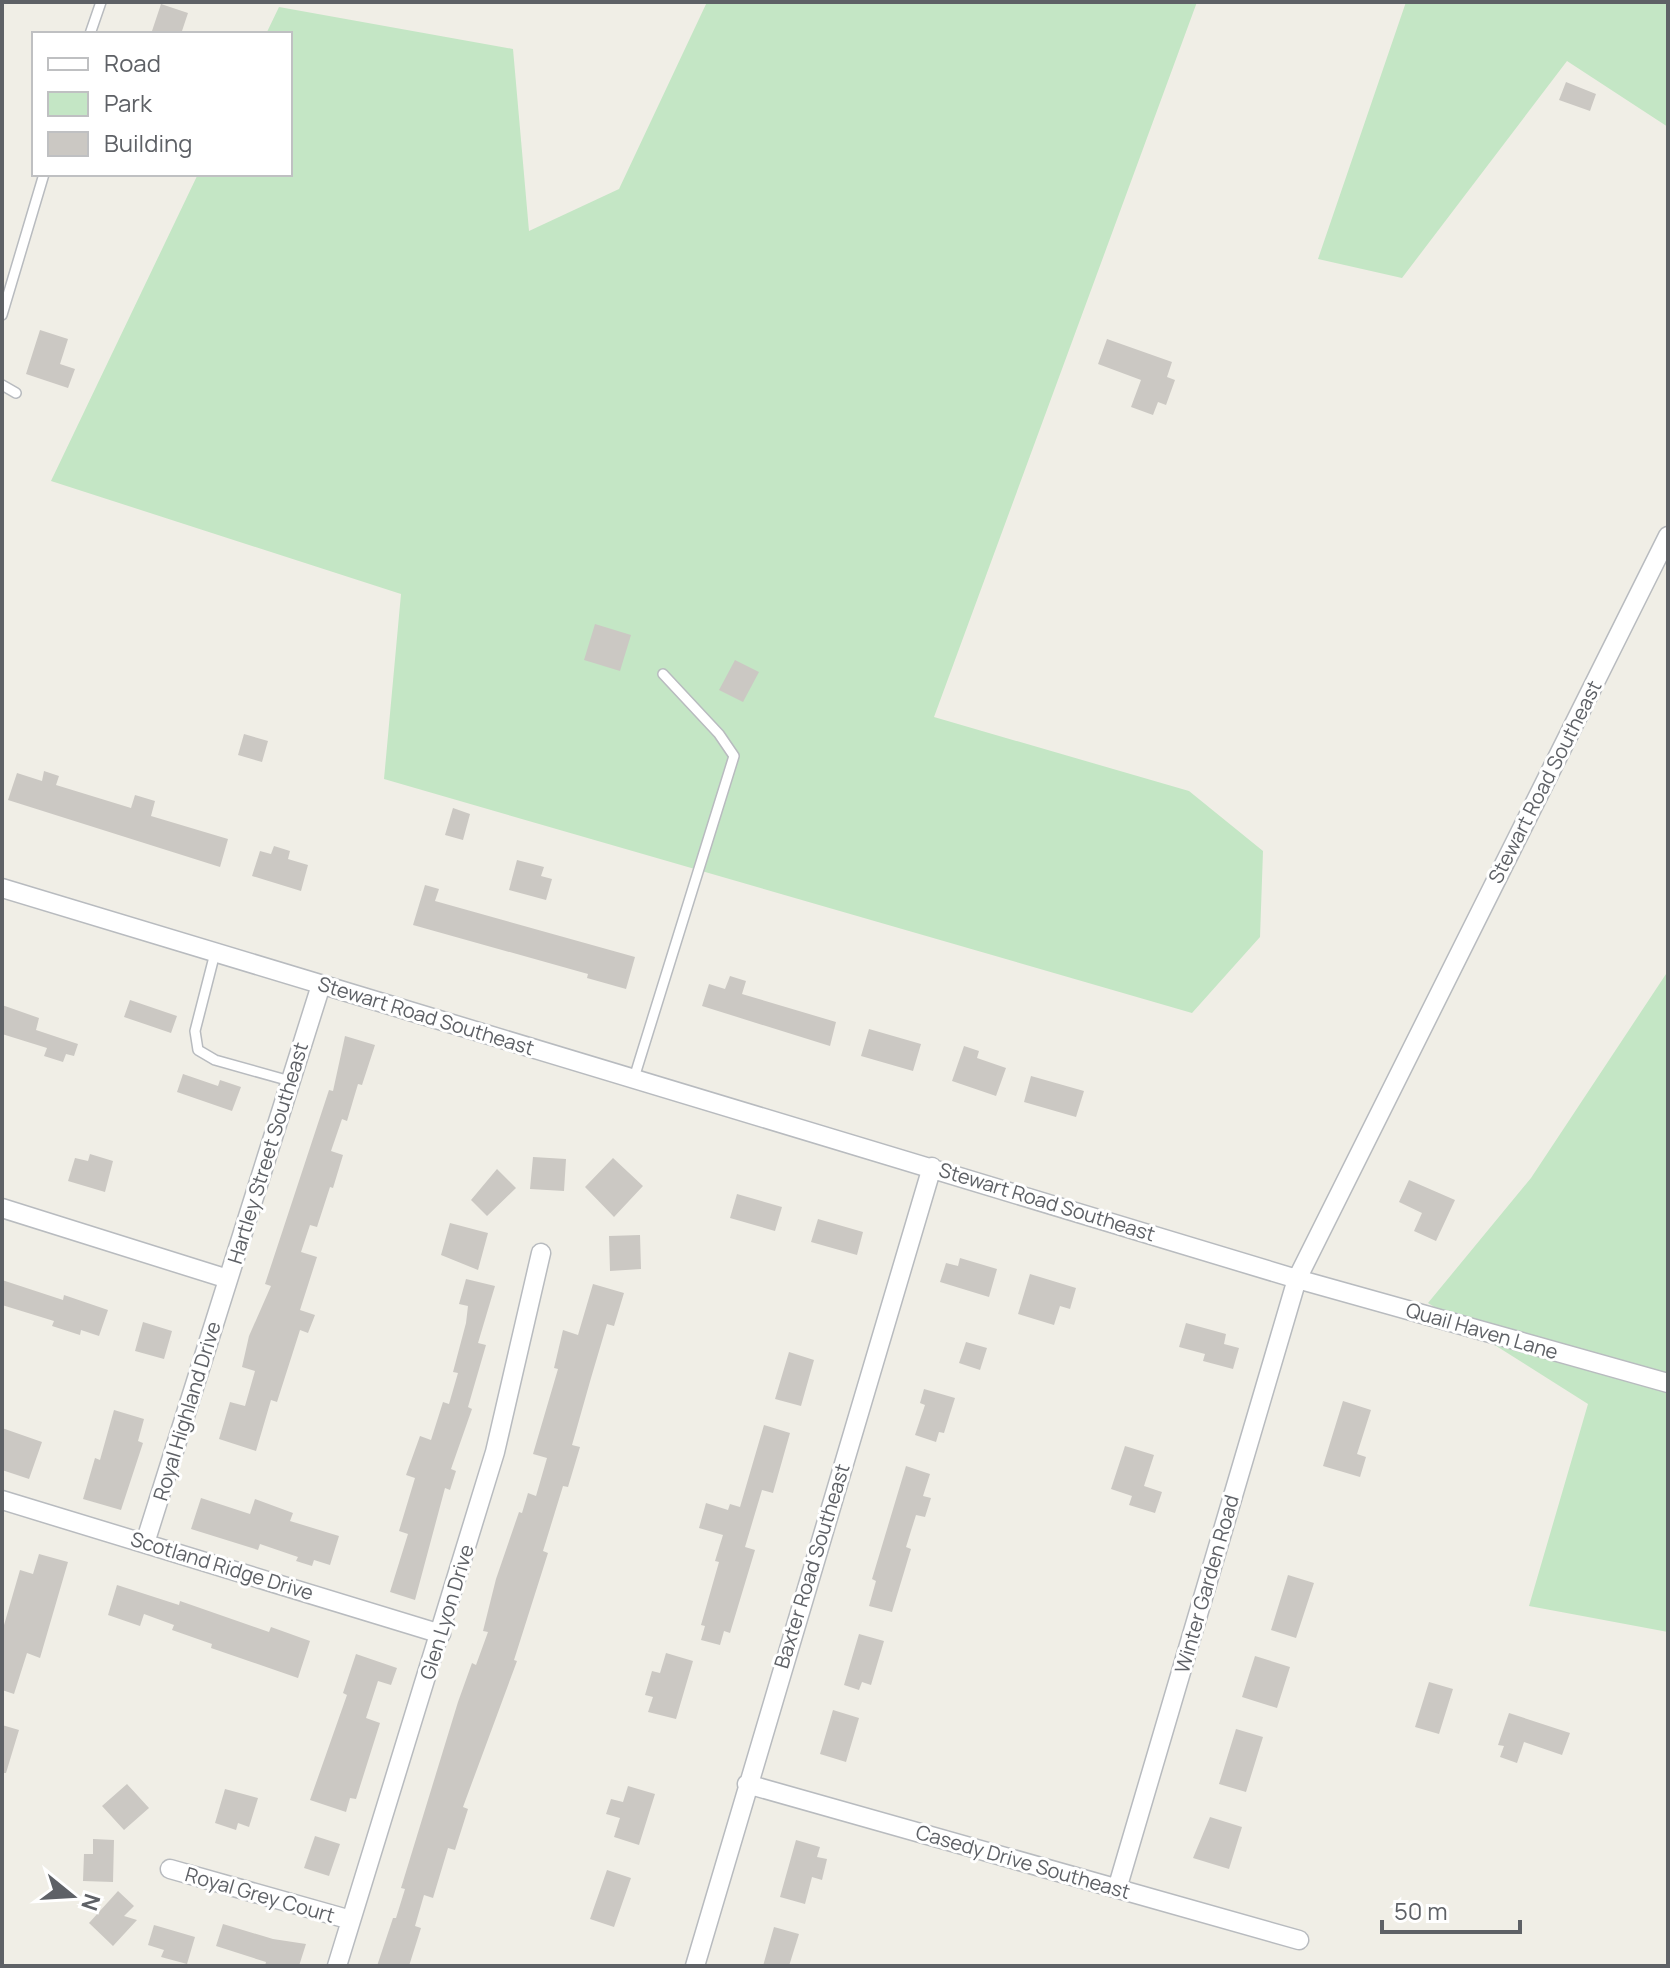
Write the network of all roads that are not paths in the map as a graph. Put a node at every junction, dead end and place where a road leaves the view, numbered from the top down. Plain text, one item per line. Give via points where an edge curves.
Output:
1 (101, 2) edge
2 (91, 32) edge
3 (43, 176) edge
4 (2, 315) edge
5 (2, 385) edge
6 (16, 393) dead end
7 (1668, 536) edge
8 (663, 674) dead end
9 (2, 888) edge
10 (215, 953) junction
11 (321, 985) junction
12 (634, 1078) junction
13 (290, 1081) junction
14 (932, 1167) junction
15 (2, 1208) edge
16 (541, 1253) dead end
17 (228, 1279) junction
18 (1297, 1279) junction
19 (1668, 1383) edge
20 (2, 1500) edge
21 (145, 1543) junction
22 (441, 1634) junction
23 (747, 1784) junction
24 (170, 1869) dead end
25 (1117, 1889) junction
26 (351, 1920) junction
27 (1299, 1940) dead end
28 (337, 1966) edge
29 (695, 1966) edge

1 - 2 lane
3 - 4 lane
5 - 6 lane
7 - 18 street, Stewart Road Southeast
8 - 12 lane via 734,756
9 - 10 street, Stewart Road Southeast
10 - 11 street, Stewart Road Southeast
10 - 13 lane via 195,1031 198,1050 223,1063
11 - 12 street, Stewart Road Southeast
11 - 13 street, Hartley Street Southeast
12 - 14 street, Stewart Road Southeast
13 - 17 street, Hartley Street Southeast
14 - 18 street, Stewart Road Southeast
14 - 23 street, Baxter Road Southeast
15 - 17 street, Hartley Street Southeast
16 - 22 street, Glen Lyon Drive via 495,1452
17 - 21 street, Royal Highland Drive
18 - 19 street, Quail Haven Lane
18 - 25 street, Winter Garden Road
20 - 21 street, Scotland Ridge Drive
21 - 22 street, Scotland Ridge Drive
22 - 26 street, Glen Lyon Drive
23 - 25 street, Casedy Drive Southeast
23 - 29 street, Baxter Road Southeast
24 - 26 street, Royal Grey Court
25 - 27 street, Casedy Drive Southeast
26 - 28 street, Glen Lyon Drive

